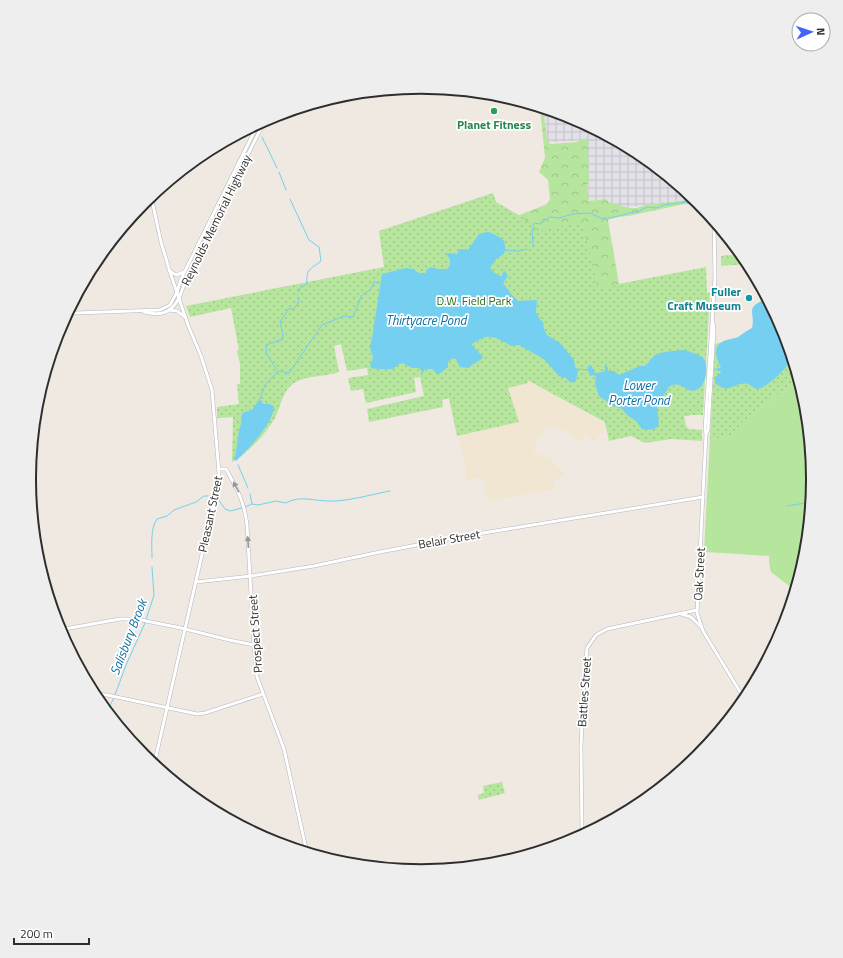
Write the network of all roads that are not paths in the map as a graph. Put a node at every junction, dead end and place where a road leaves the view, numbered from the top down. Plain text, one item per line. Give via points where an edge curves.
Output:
1 (261, 129) edge
2 (254, 132) edge
3 (152, 203) edge
4 (714, 229) edge
5 (169, 271) junction
6 (184, 272) junction
7 (177, 292) junction
8 (179, 298) junction
9 (169, 310) junction
10 (140, 311) junction
11 (73, 314) edge
12 (185, 317) junction
13 (219, 469) junction
14 (703, 497) junction
15 (251, 576) junction
16 (196, 582) junction
17 (697, 610) junction
18 (677, 614) junction
19 (701, 627) junction
20 (66, 629) edge
21 (184, 629) junction
22 (254, 645) junction
23 (742, 693) edge
24 (263, 694) junction
25 (102, 695) edge
26 (167, 708) junction
27 (156, 758) edge
28 (582, 829) edge
29 (305, 846) edge

1 - 8 main road, Reynolds Memorial Highway
2 - 6 main road, Reynolds Memorial Highway
3 - 5 main road, Pleasant Street
4 - 14 main road, Oak Street via 713,319
5 - 6 main road via 175,275
5 - 7 main road, Pleasant Street
6 - 7 main road, Reynolds Memorial Highway
7 - 8 main road, Pleasant Street
7 - 10 main road, Reynolds Memorial Highway via 171,303 164,308
8 - 9 main road, Reynolds Memorial Highway
8 - 12 main road, Pleasant Street
9 - 10 main road via 163,314
9 - 12 main road via 177,311
10 - 11 main road
12 - 13 main road, Pleasant Street via 212,390
15 -> 13 main road, Prospect Street via 244,507 226,469
13 - 16 main road, Pleasant Street
14 - 15 main road, Belair Street via 487,532
14 - 17 main road, Oak Street
15 - 16 main road, Belair Street
15 - 22 main road, Prospect Street
16 - 21 main road, Pleasant Street
17 - 18 main road, Battles Street
17 - 19 main road, Oak Street
18 - 19 main road via 685,614
18 - 28 main road, Battles Street via 607,629 596,635 588,648 581,747
19 - 23 main road, Oak Street
20 - 21 main road via 120,619
21 - 22 main road
21 - 26 main road, Pleasant Street
22 - 24 main road, Prospect Street via 257,677
24 - 26 main road via 205,713 196,714
24 - 29 main road, Prospect Street via 284,749
25 - 26 main road
26 - 27 main road, Pleasant Street

